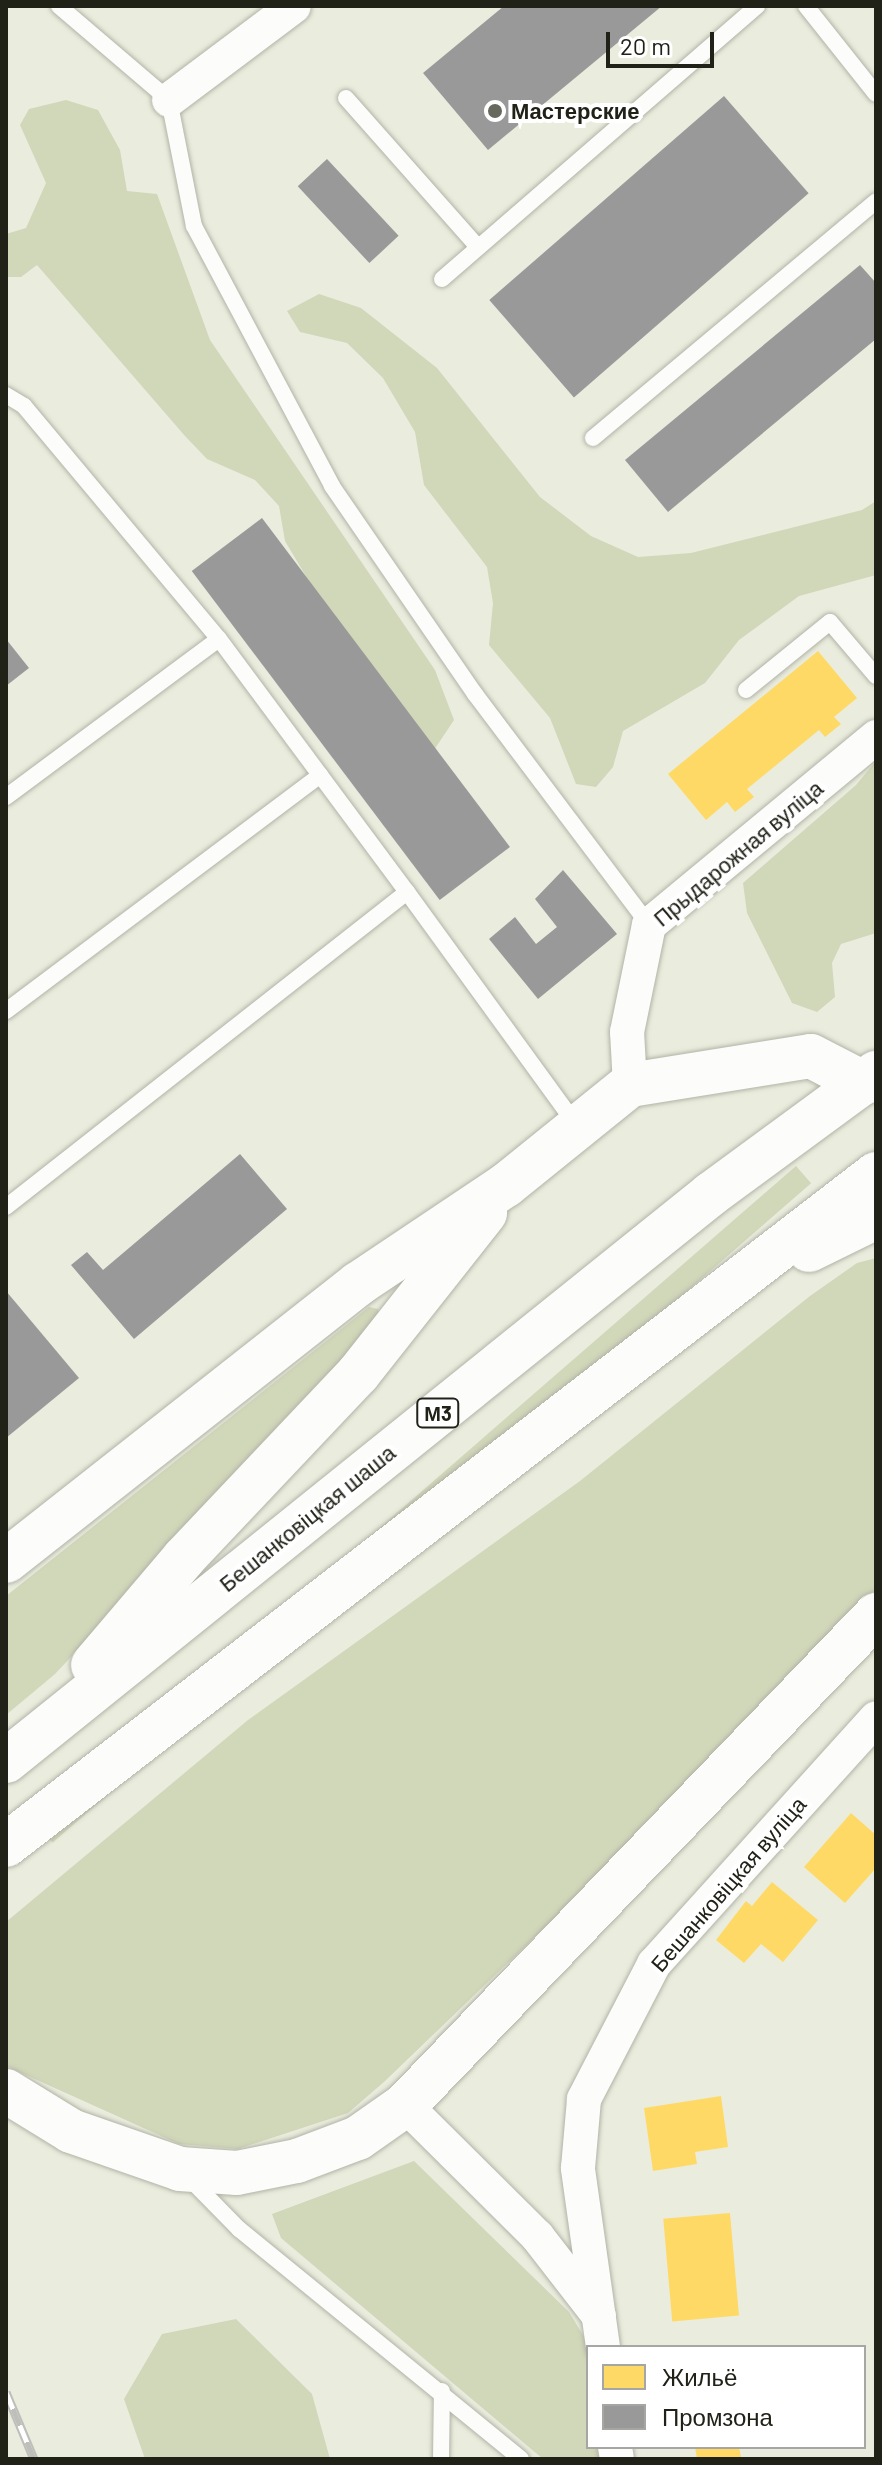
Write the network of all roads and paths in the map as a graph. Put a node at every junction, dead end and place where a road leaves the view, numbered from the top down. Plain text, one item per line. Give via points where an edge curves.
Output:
1 (59, 6) edge
2 (294, 6) edge
3 (757, 6) edge
4 (806, 6) edge
5 (876, 94) edge
6 (346, 98) dead end
7 (169, 100) junction
8 (876, 201) edge
9 (478, 247) junction
10 (442, 279) dead end
11 (6, 395) edge
12 (593, 438) dead end
13 (219, 639) junction
14 (876, 676) edge
15 (746, 690) dead end
16 (876, 737) edge
17 (320, 775) junction
18 (6, 797) edge
19 (407, 892) junction
20 (649, 925) junction
21 (6, 1011) edge
22 (630, 1085) junction
23 (872, 1085) edge
24 (576, 1125) junction
25 (876, 1174) edge
26 (506, 1185) junction
27 (6, 1207) edge
28 (876, 1217) edge
29 (358, 1284) junction
30 (728, 1290) junction
31 (400, 1325) junction
32 (6, 1561) edge
33 (876, 1615) edge
34 (876, 1718) edge
35 (18, 1751) edge
36 (6, 1845) edge
37 (6, 2091) edge
38 (405, 2105) junction
39 (180, 2169) junction
40 (602, 2331) edge
41 (442, 2391) junction
42 (441, 2459) edge
43 (521, 2459) edge

1 - 7 lane
2 - 7 street
3 - 9 lane
4 - 5 lane
6 - 9 lane
7 - 20 lane via 194,226 332,486 475,694
8 - 12 lane
9 - 10 lane
11 - 13 lane via 24,406
13 - 17 lane
13 - 18 lane
14 - 15 lane via 830,622
16 - 20 street, Прыдарожная вуліца
17 - 19 lane
17 - 21 lane
19 - 24 lane
19 - 27 lane
20 - 22 street, Прыдарожная вуліца via 627,1032
22 - 23 main road via 811,1056
22 - 24 main road
23 - 35 main road, Бешанковіцкая шаша / М3 via 711,1194
24 - 26 main road
25 - 30 main road
26 - 29 main road
26 - 31 main road
28 - 30 main road
29 - 31 main road via 384,1286 395,1297
29 - 32 main road
30 - 36 main road
31 - 35 main road via 184,1558
33 - 38 main road
34 - 40 street, Бешанковіцкая вуліца via 654,1964 584,2099 578,2168
37 - 39 main road via 71,2131
38 - 39 main road via 358,2138 297,2161 237,2173
38 - 40 street via 537,2236
39 - 41 lane via 239,2229
41 - 42 lane
41 - 43 lane

